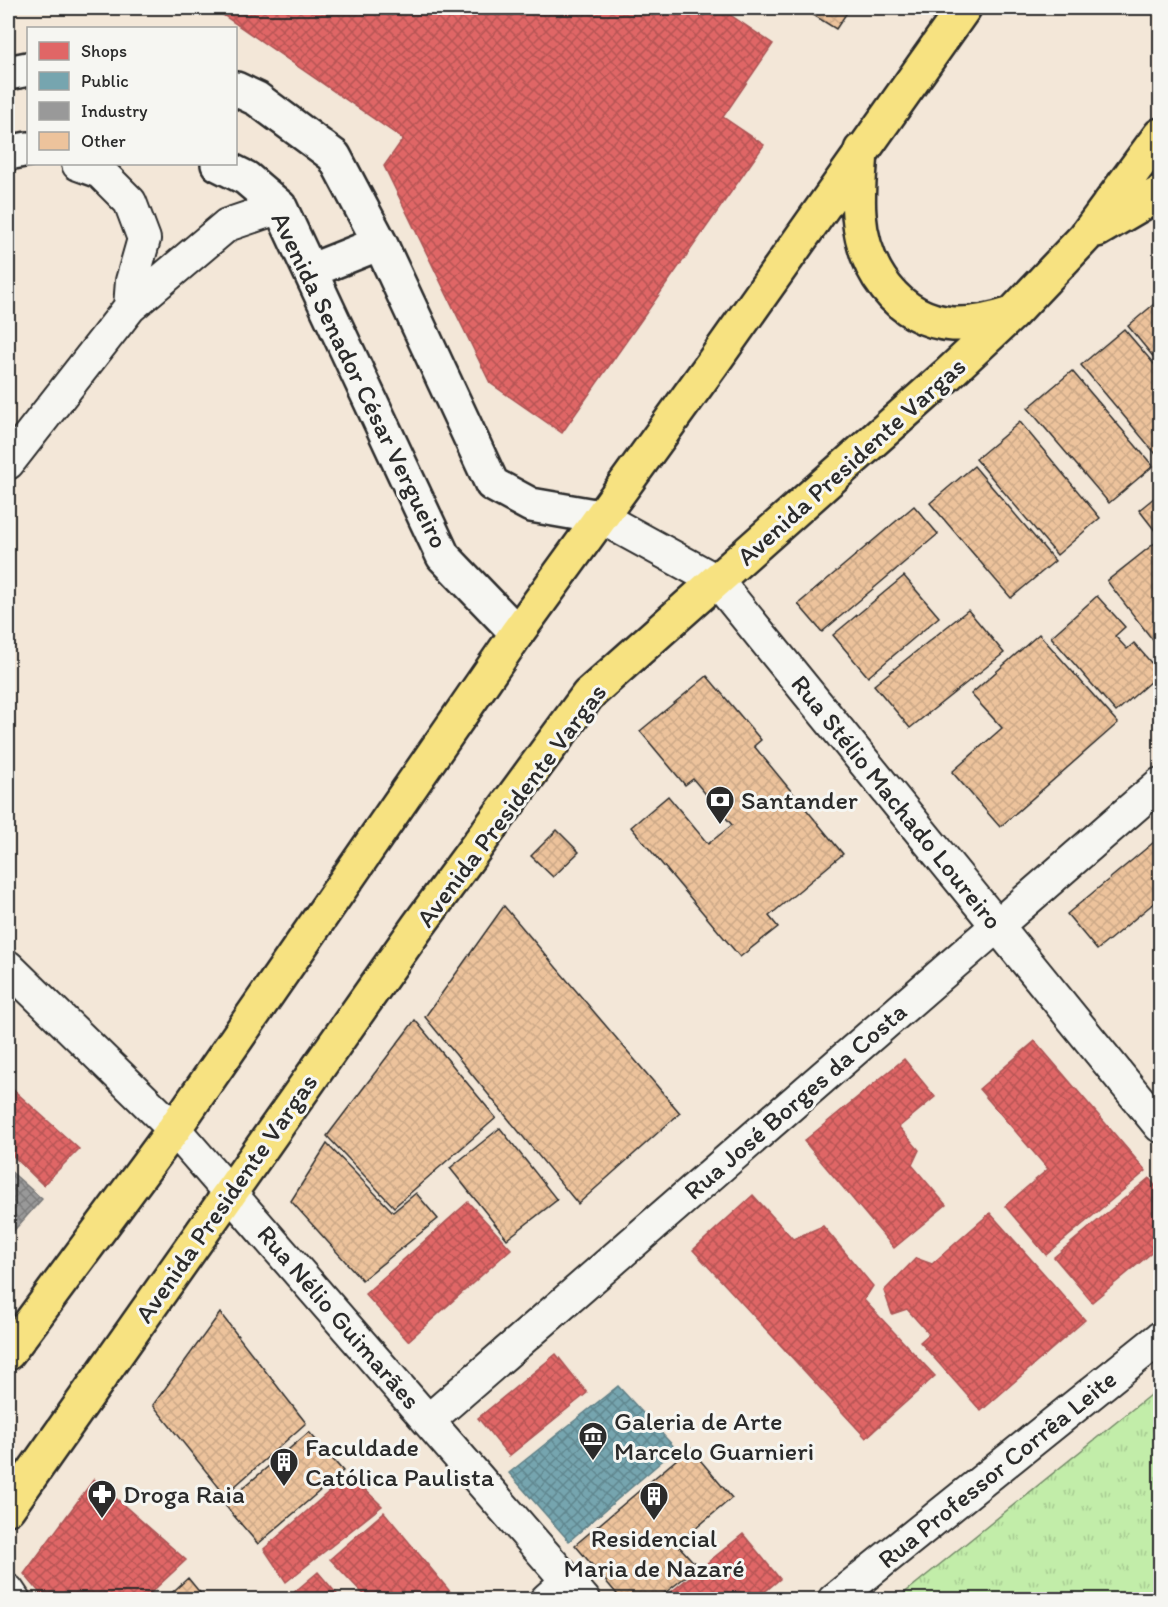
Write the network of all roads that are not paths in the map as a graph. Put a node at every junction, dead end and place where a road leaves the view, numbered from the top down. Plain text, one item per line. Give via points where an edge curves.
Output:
1 (964, 8) edge
2 (27, 69) edge
3 (8, 74) edge
4 (237, 89) edge
5 (1161, 135) edge
6 (27, 149) edge
7 (861, 150) junction
8 (8, 153) edge
9 (81, 165) edge
10 (220, 165) edge
11 (1161, 193) edge
12 (280, 207) junction
13 (1085, 237) junction
14 (380, 243) junction
15 (310, 271) junction
16 (130, 307) junction
17 (1012, 314) junction
18 (8, 463) edge
19 (600, 517) junction
20 (717, 581) junction
21 (517, 633) junction
22 (1161, 784) edge
23 (997, 925) junction
24 (8, 967) edge
25 (1161, 1126) edge
26 (174, 1129) junction
27 (230, 1193) junction
28 (1161, 1338) edge
29 (8, 1353) edge
30 (429, 1420) junction
31 (8, 1508) edge
32 (8, 1591) edge
33 (566, 1593) edge
34 (14, 1599) edge
35 (834, 1599) edge

1 - 7 main road
2 - 3 street
4 - 14 street via 257,99 334,156
5 - 13 main road, Avenida Presidente Vargas
6 - 8 street
7 - 17 main road via 861,231 877,276 894,299 912,311 952,324 990,321
7 - 19 main road
9 - 16 street via 100,172 130,202 144,239 132,281
10 - 12 street, Avenida Senador César Vergueiro via 246,178
11 - 13 main road
12 - 15 street, Avenida Senador César Vergueiro
12 - 16 street via 227,225
13 - 17 main road, Avenida Presidente Vargas
14 - 15 street
14 - 19 street via 492,484 531,506
15 - 21 street, Avenida Senador César Vergueiro via 443,556
16 - 18 street
17 - 20 main road, Avenida Presidente Vargas
19 - 20 street, Rua Stélio Machado Loureiro
19 - 21 main road
20 - 23 street, Rua Stélio Machado Loureiro
20 - 27 main road, Avenida Presidente Vargas via 588,695 418,926
21 - 26 main road
22 - 23 street, Rua José Borges da Costa
23 - 25 street, Rua Stélio Machado Loureiro
23 - 30 street, Rua José Borges da Costa
24 - 26 street, Rua Nélio Guimarães
26 - 27 street, Rua Nélio Guimarães
26 - 29 main road
27 - 30 street, Rua Nélio Guimarães
27 - 31 main road, Avenida Presidente Vargas
28 - 35 street, Rua Professor Corrêa Leite
30 - 33 street, Rua Nélio Guimarães
32 - 34 street

